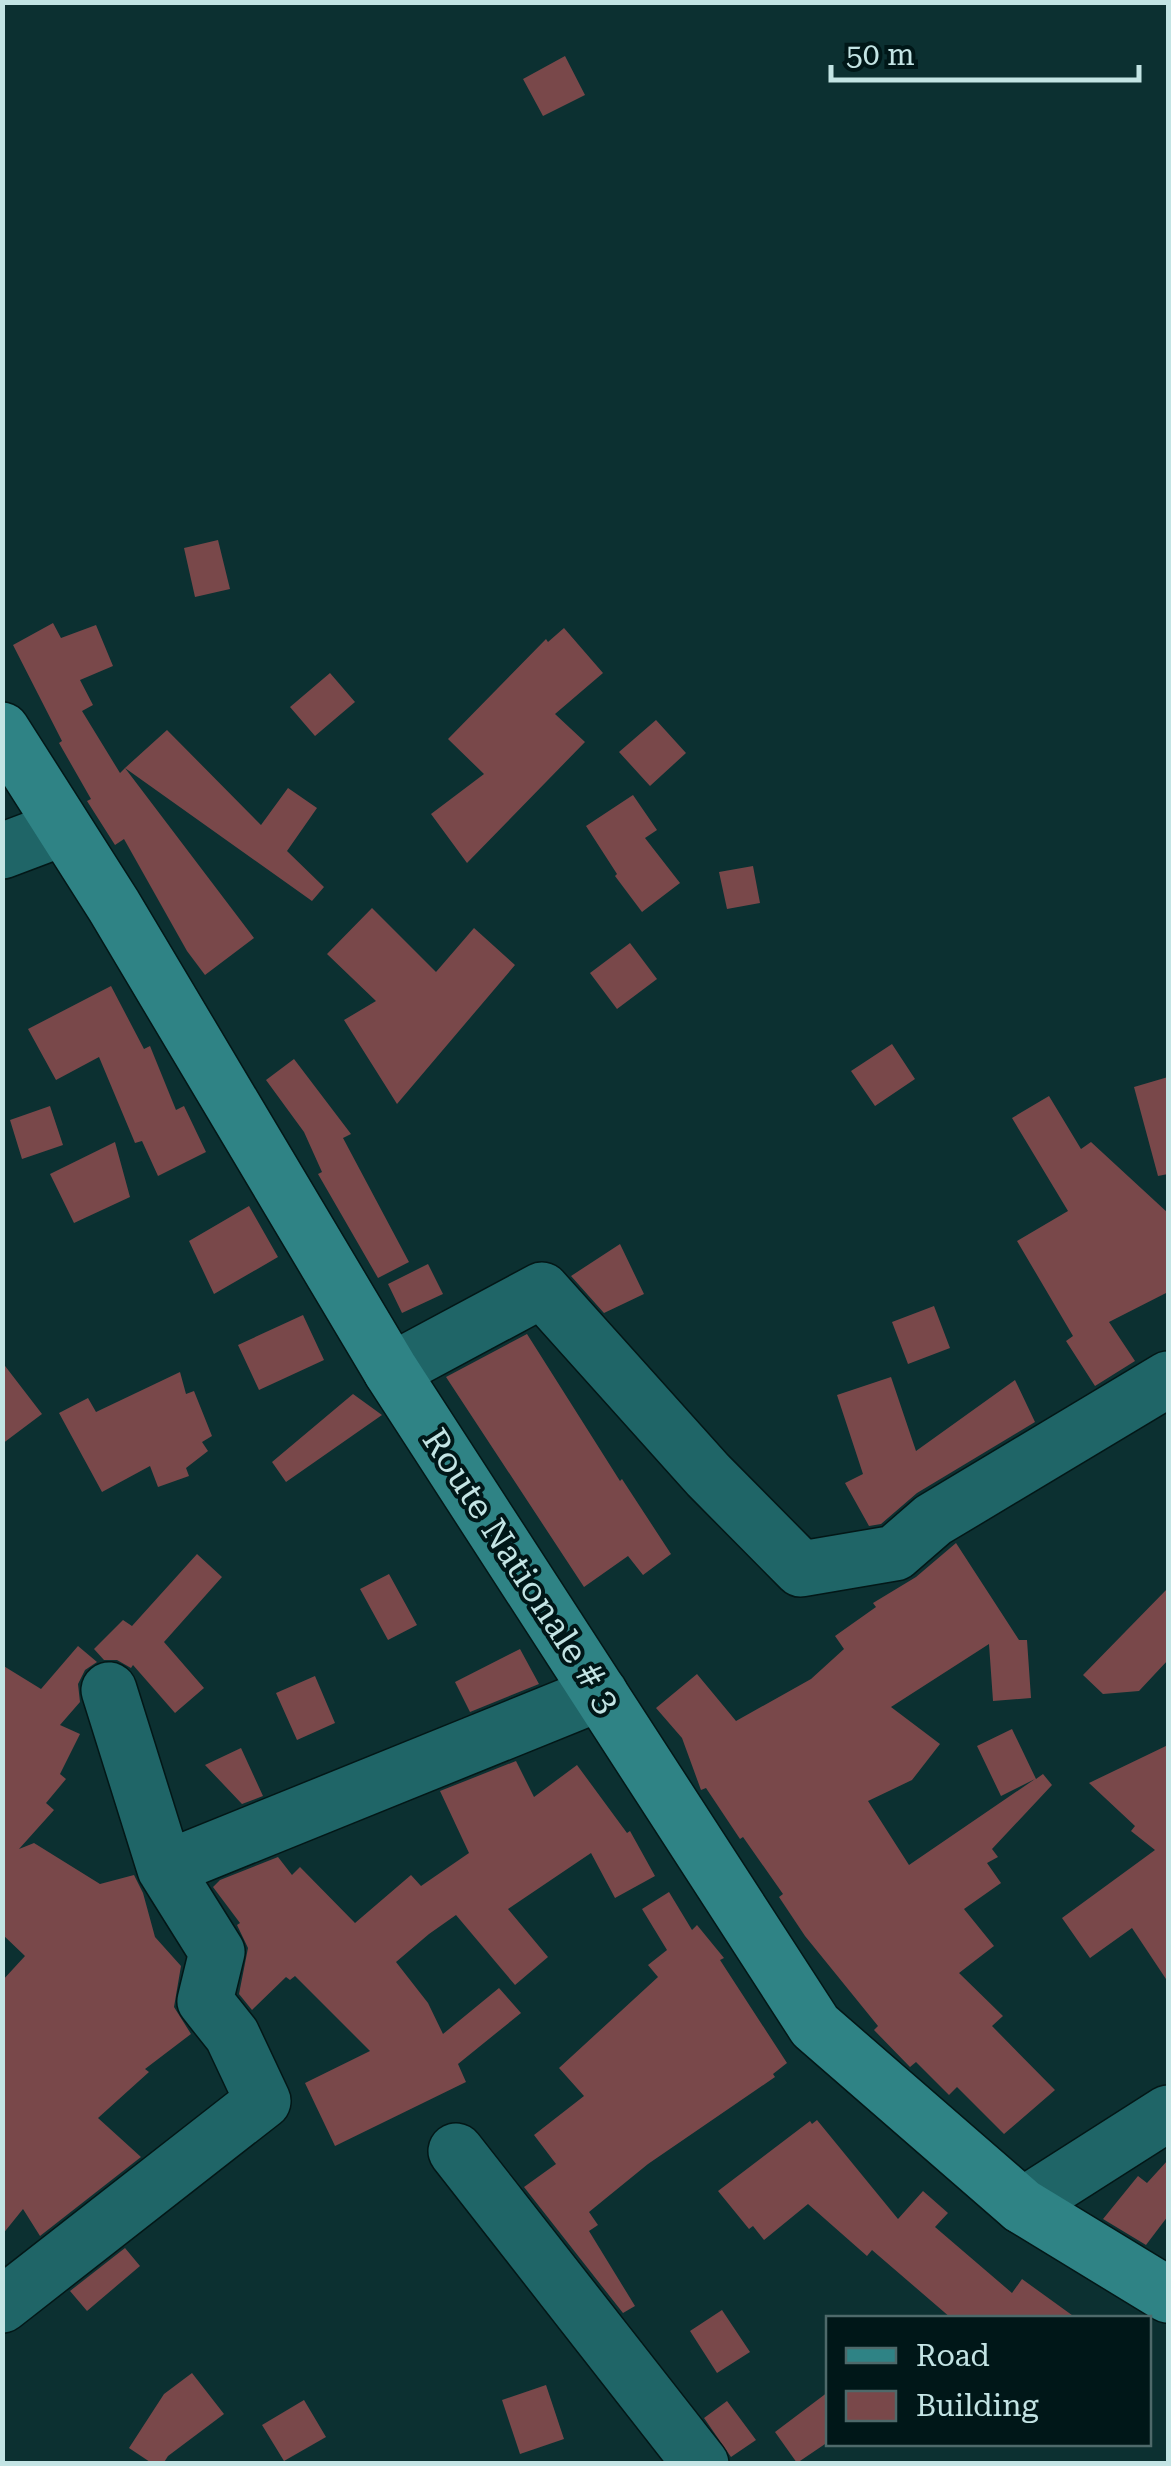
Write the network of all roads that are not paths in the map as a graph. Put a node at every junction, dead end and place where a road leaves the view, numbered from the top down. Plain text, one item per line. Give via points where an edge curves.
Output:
1 (2, 730) edge
2 (63, 828) junction
3 (2, 851) edge
4 (391, 1371) junction
5 (1168, 1379) edge
6 (109, 1690) dead end
7 (600, 1694) junction
8 (165, 1868) junction
9 (1168, 2113) edge
10 (456, 2152) dead end
11 (1022, 2206) junction
12 (1168, 2296) edge
13 (2, 2305) edge
14 (701, 2464) edge

1 - 2 main road, Route Nationale # 3
2 - 3 street
2 - 4 main road, Route Nationale # 3
4 - 5 street via 542,1290 802,1569 895,1554 932,1520
4 - 7 main road, Route Nationale # 3
6 - 8 street
7 - 8 street
7 - 11 main road, Route Nationale # 3 via 815,2026
8 - 13 street via 217,1952 205,2001 232,2036 263,2102
9 - 11 street
10 - 14 street
11 - 12 main road, Route Nationale # 3

